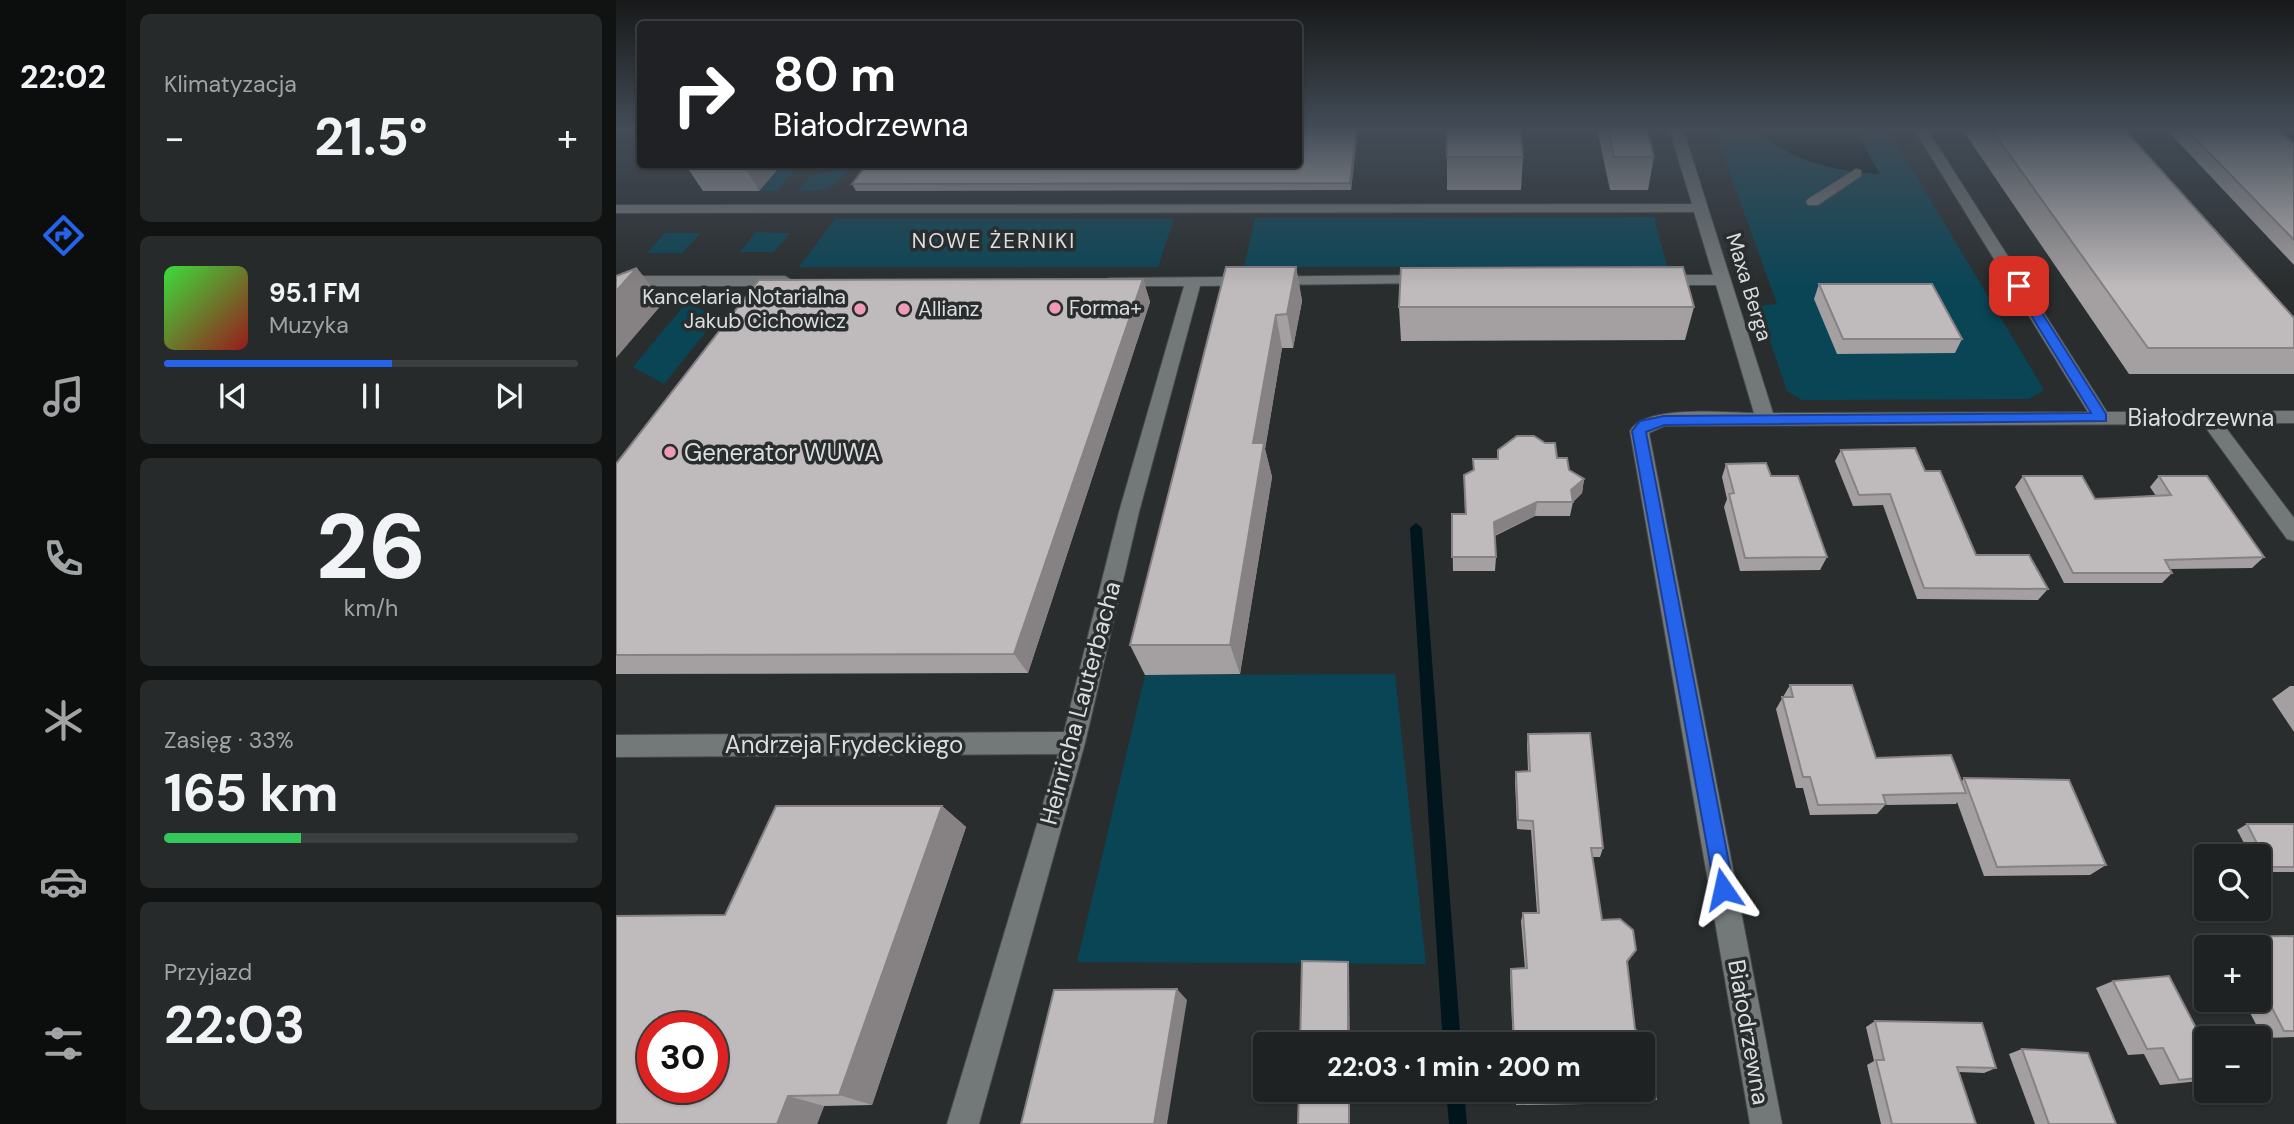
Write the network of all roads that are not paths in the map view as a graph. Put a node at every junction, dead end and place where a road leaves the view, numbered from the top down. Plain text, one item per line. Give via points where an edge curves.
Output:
1 (1693, 181) edge
2 (1843, 181) edge
3 (1953, 181) edge
4 (1813, 202) dead end
5 (1701, 208) junction
6 (616, 209) edge
7 (1724, 279) junction
8 (1444, 280) edge
9 (1644, 280) edge
10 (616, 281) edge
11 (802, 281) edge
12 (1097, 281) edge
13 (1193, 281) junction
14 (2101, 417) junction
15 (2208, 417) junction
16 (2294, 417) edge
17 (1765, 418) junction
18 (2294, 533) edge
19 (1073, 743) junction
20 (616, 746) edge
21 (962, 1124) edge
22 (1766, 1124) edge

1 - 5 street, Maxa Berga
2 - 4 street
3 - 14 street
5 - 6 street
5 - 7 street, Maxa Berga
7 - 9 street
7 - 17 street, Maxa Berga
8 - 13 street
10 - 11 street
12 - 13 street
13 - 19 street, Heinricha Lauterbacha via 1129,512
14 - 15 street, Białodrzewna
14 - 17 street, Białodrzewna
15 - 16 street, Białodrzewna
15 - 18 street
17 - 22 street, Białodrzewna via 1664,421 1639,431
19 - 20 street, Andrzeja Frydeckiego
19 - 21 street, Heinricha Lauterbacha

